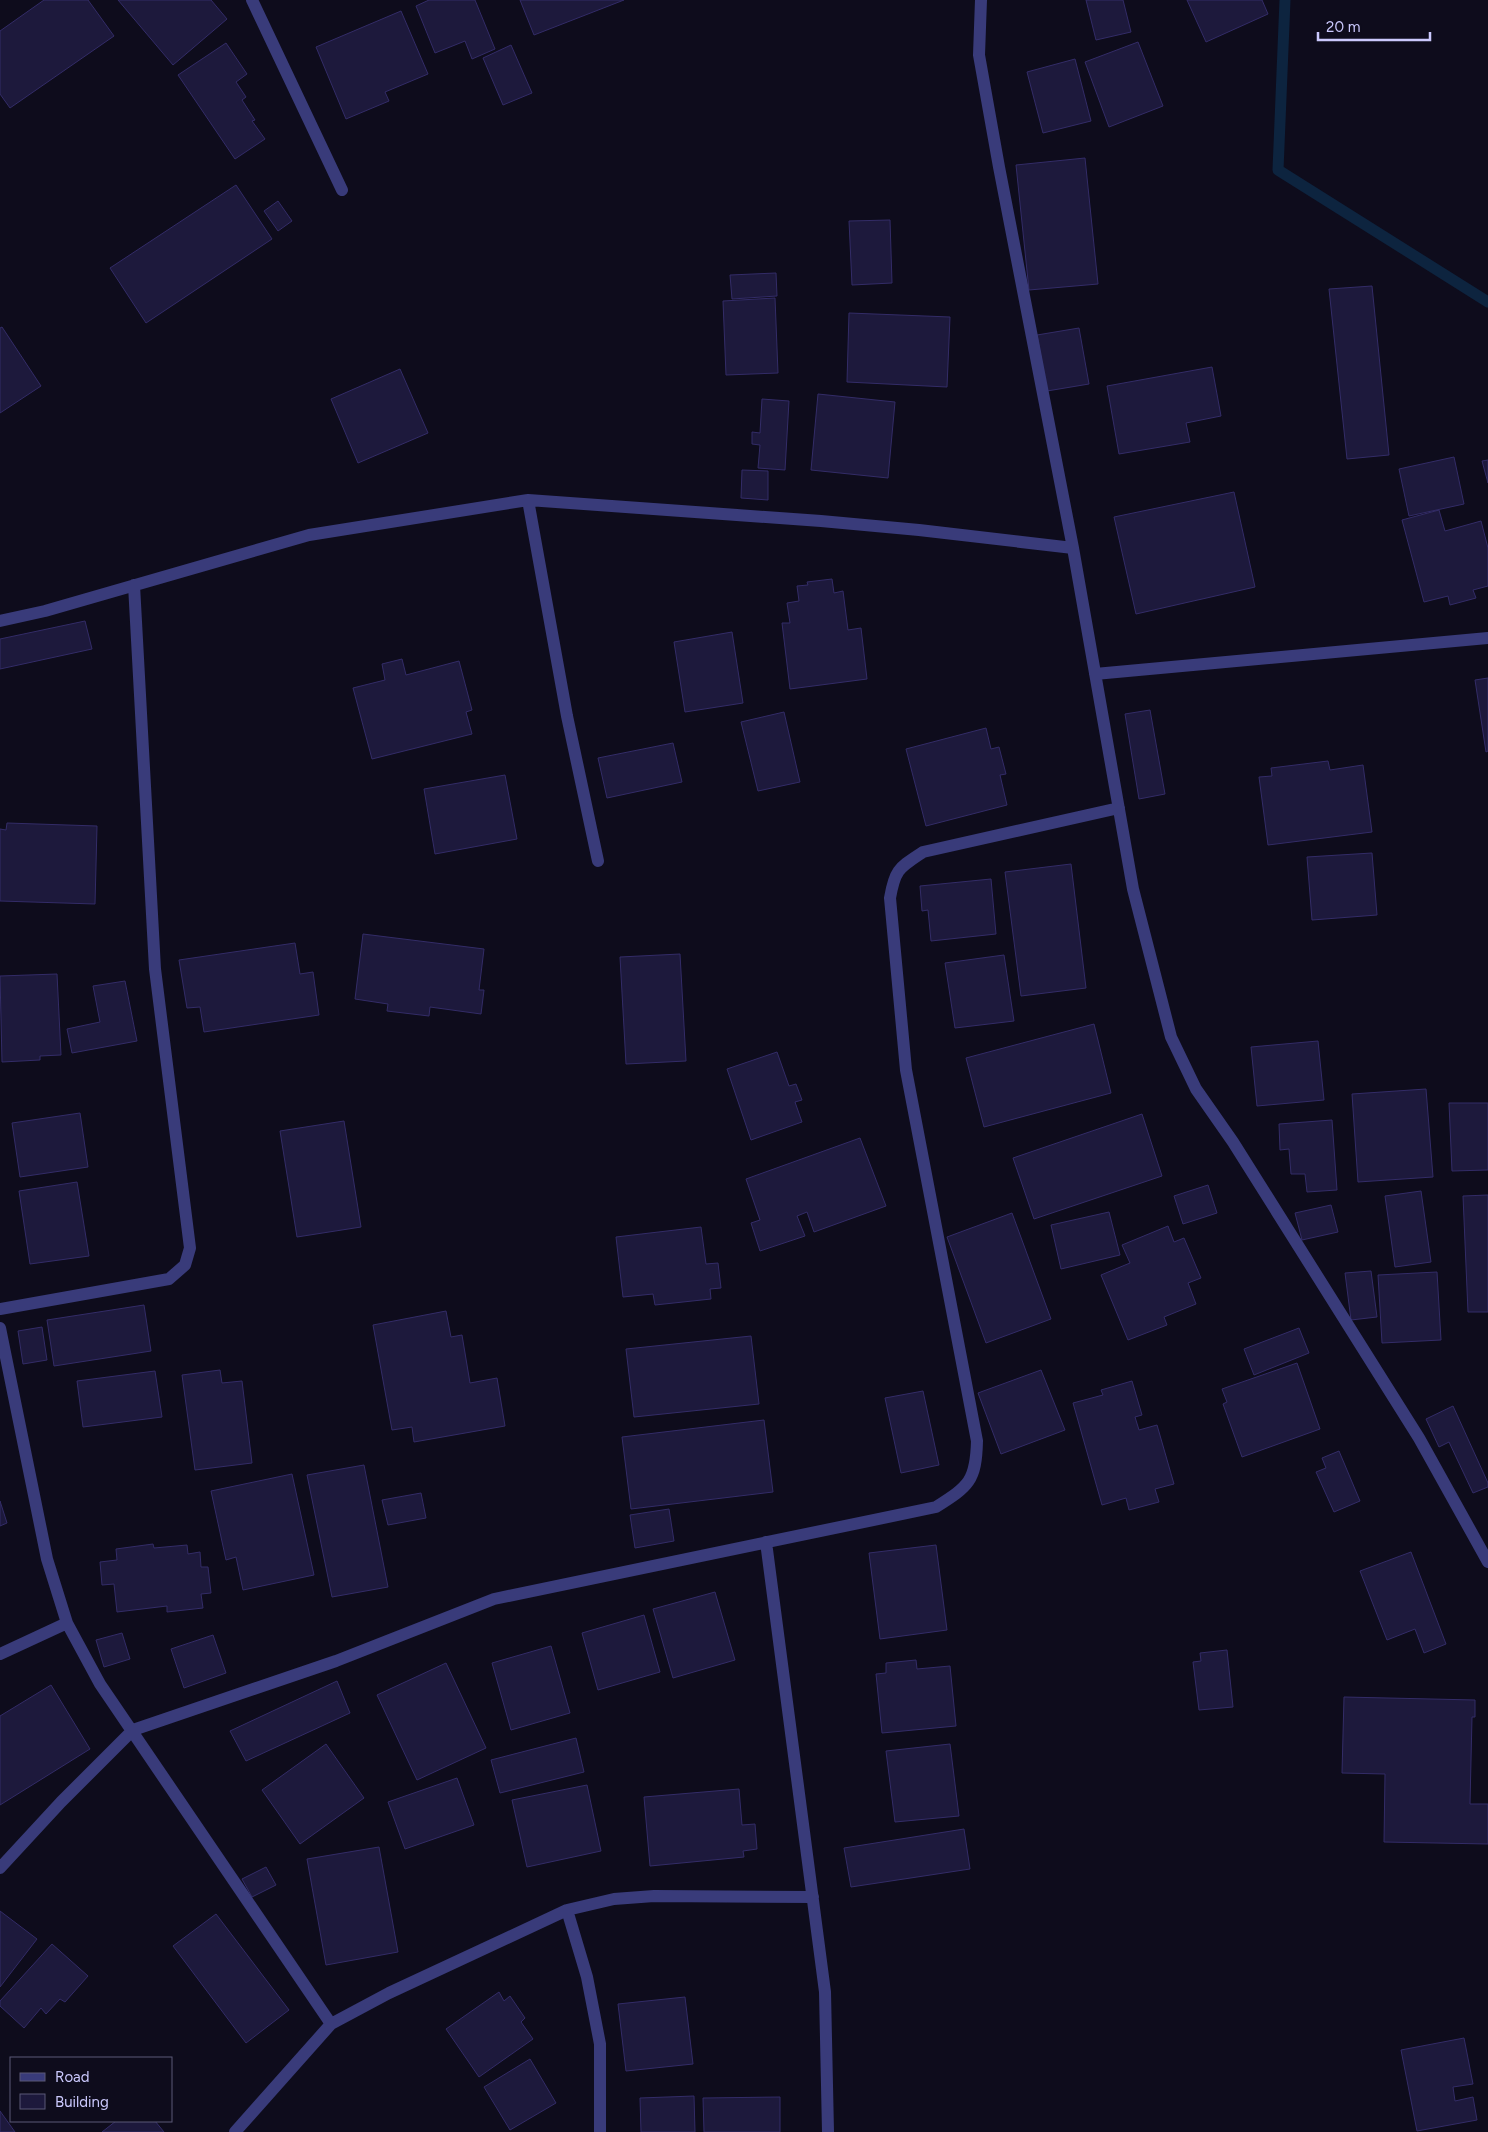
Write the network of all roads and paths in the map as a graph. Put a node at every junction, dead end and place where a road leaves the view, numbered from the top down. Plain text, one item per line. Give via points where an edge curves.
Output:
1 (252, 0) edge
2 (981, 0) edge
3 (342, 190) dead end
4 (528, 500) junction
5 (1073, 548) junction
6 (134, 585) junction
7 (0, 621) edge
8 (1488, 638) edge
9 (1095, 674) junction
10 (1119, 808) junction
11 (598, 861) dead end
12 (0, 1309) edge
13 (0, 1328) edge
14 (766, 1542) junction
15 (1488, 1562) edge
16 (67, 1622) junction
17 (0, 1654) edge
18 (133, 1730) junction
19 (0, 1868) edge
20 (813, 1897) junction
21 (567, 1910) junction
22 (331, 2024) junction
23 (235, 2132) edge
24 (600, 2132) edge
25 (828, 2132) edge

1 - 3 street
2 - 5 street via 979,55
4 - 5 street via 821,521
4 - 6 street via 309,535
4 - 11 street via 567,716
5 - 9 street
6 - 7 street
6 - 12 street via 155,969 190,1248 185,1265 169,1279
8 - 9 street
9 - 10 street
10 - 14 street via 923,852 894,876 890,898 906,1070 977,1441 976,1467 962,1491 936,1507
10 - 15 street via 1133,889 1171,1037 1196,1088 1234,1142 1419,1438
13 - 16 street via 47,1559
14 - 18 street via 494,1599 336,1660
14 - 20 street
16 - 17 street
16 - 18 street via 100,1684
18 - 19 street
18 - 22 street
20 - 21 street via 654,1896 614,1899
20 - 25 street via 825,1992
21 - 22 street via 389,1993
21 - 24 street via 587,1977 600,2044
22 - 23 street

